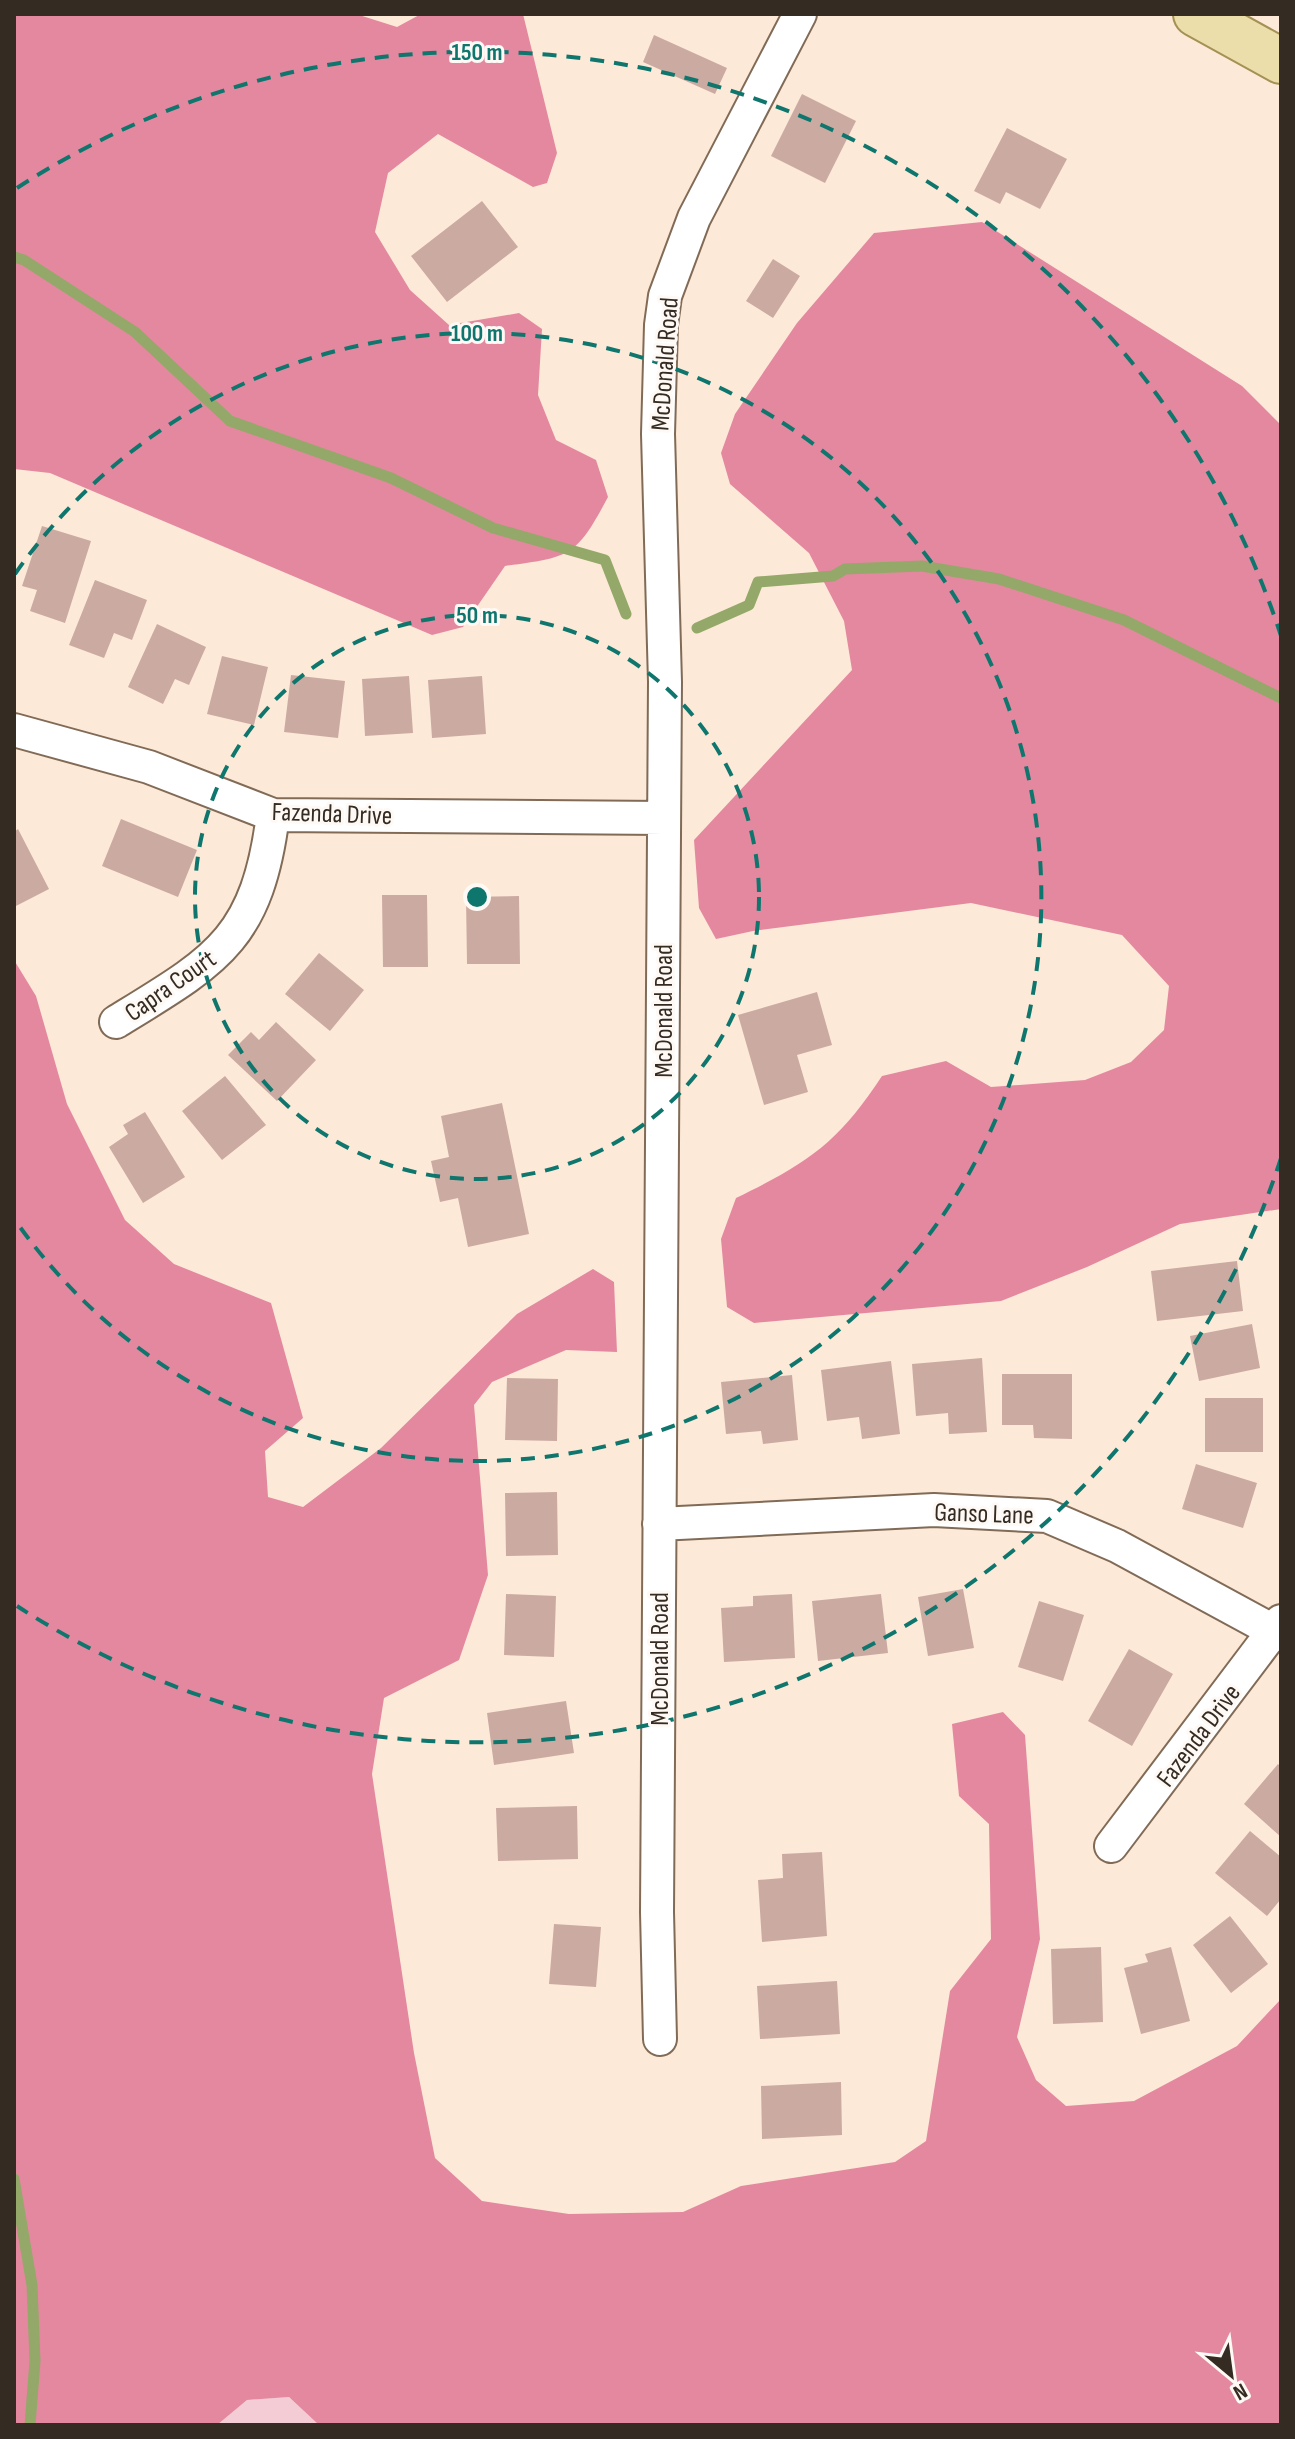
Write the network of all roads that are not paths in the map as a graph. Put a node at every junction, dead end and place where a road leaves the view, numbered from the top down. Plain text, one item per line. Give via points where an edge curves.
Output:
1 (800, 14) edge
2 (1196, 14) edge
3 (1281, 61) edge
4 (14, 730) edge
5 (273, 815) junction
6 (664, 818) junction
7 (116, 1022) dead end
8 (659, 1524) junction
9 (1279, 1629) edge
10 (1111, 1846) dead end
11 (660, 2039) dead end

1 - 6 street, McDonald Road via 700,206 665,296 658,434
2 - 3 main road
4 - 5 street, Fazenda Drive via 149,767
5 - 6 street, Fazenda Drive
5 - 7 street, Capra Court via 258,888 231,941 182,981
6 - 8 street, McDonald Road
8 - 9 street, Ganso Lane via 934,1510 1047,1516
8 - 11 street, McDonald Road
9 - 10 street, Fazenda Drive

